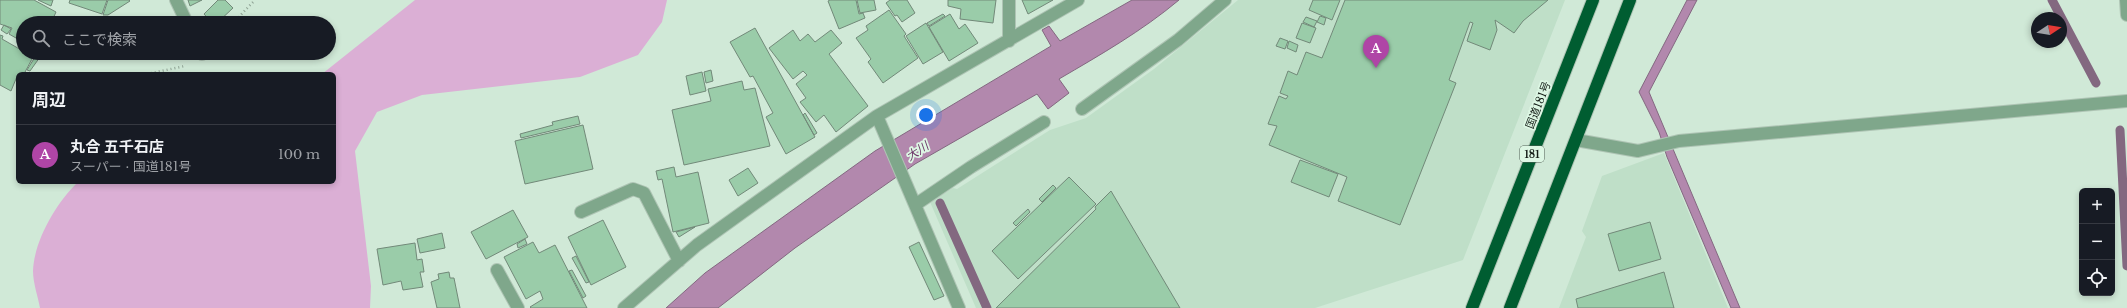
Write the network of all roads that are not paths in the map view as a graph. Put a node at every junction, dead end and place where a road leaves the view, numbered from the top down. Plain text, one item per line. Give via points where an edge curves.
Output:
1 (176, 0) edge
2 (1008, 0) edge
3 (1078, 0) edge
4 (1225, 0) edge
5 (1593, 0) edge
6 (1630, 0) edge
7 (2126, 0) edge
8 (2127, 15) edge
9 (184, 16) edge
10 (1009, 41) junction
11 (2127, 101) edge
12 (1082, 109) dead end
13 (877, 116) junction
14 (1044, 122) dead end
15 (1576, 140) junction
16 (915, 205) junction
17 (581, 212) dead end
18 (679, 261) junction
19 (497, 270) dead end
20 (518, 308) edge
21 (624, 308) edge
22 (959, 308) edge
23 (1472, 308) edge
24 (1510, 308) edge

1 - 9 street
2 - 10 street
3 - 10 street
4 - 12 street via 1178,40
5 - 23 highway, 国道181号 / 181
6 - 15 highway
7 - 8 street
10 - 13 street
11 - 15 street via 1679,141 1638,151
13 - 16 street
13 - 18 street via 697,245
14 - 16 street
15 - 24 highway
16 - 22 street
17 - 18 street via 633,189 644,193
18 - 21 street
19 - 20 street

